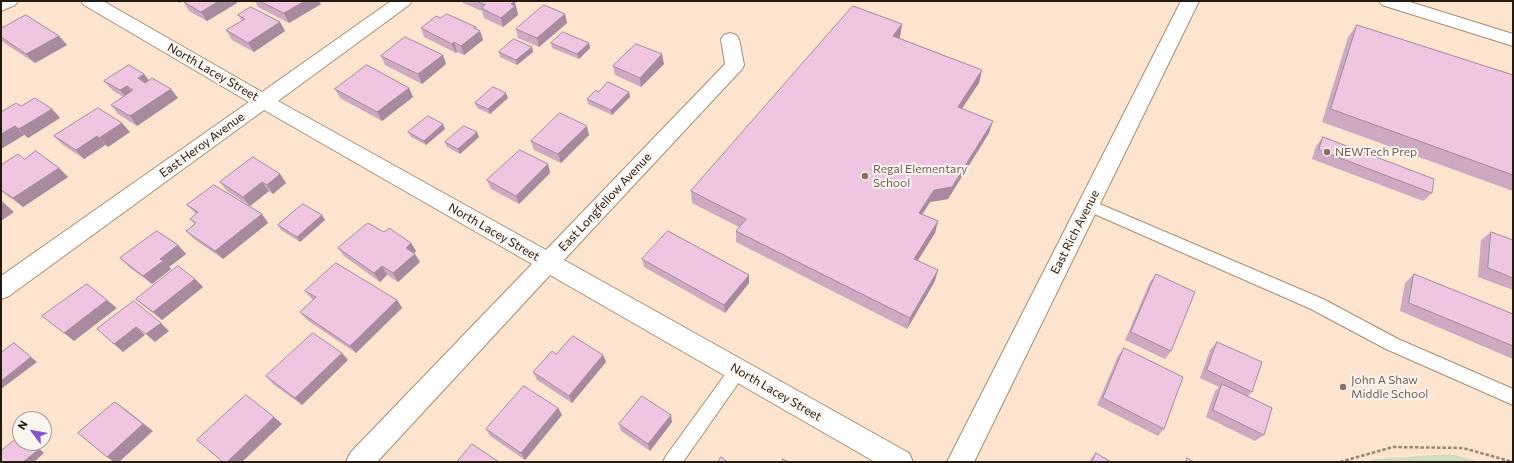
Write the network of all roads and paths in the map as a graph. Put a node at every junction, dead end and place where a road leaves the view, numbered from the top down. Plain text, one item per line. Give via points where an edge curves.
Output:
1 (9, 1) edge
2 (90, 1) edge
3 (403, 1) edge
4 (1190, 1) edge
5 (1388, 1) edge
6 (1, 5) edge
7 (730, 39) dead end
8 (1513, 40) edge
9 (263, 101) junction
10 (1088, 205) junction
11 (548, 262) junction
12 (1, 289) edge
13 (738, 370) junction
14 (1513, 397) edge
15 (359, 462) edge
16 (672, 462) edge
17 (900, 462) edge
18 (960, 462) edge
19 (1340, 462) edge
20 (1513, 462) edge

1 - 6 street
2 - 9 street, North Lacey Street
3 - 9 street, East Heroy Avenue
4 - 10 street, East Rich Avenue
5 - 8 street
7 - 11 street, East Longfellow Avenue via 735,65
9 - 11 street, North Lacey Street
9 - 12 street, East Heroy Avenue
10 - 14 lane via 1317,304 1392,344
10 - 18 street, East Rich Avenue
11 - 13 street, North Lacey Street
11 - 15 street, East Longfellow Avenue
13 - 16 lane
13 - 17 street, North Lacey Street
19 - 20 path via 1393,447 1463,448

